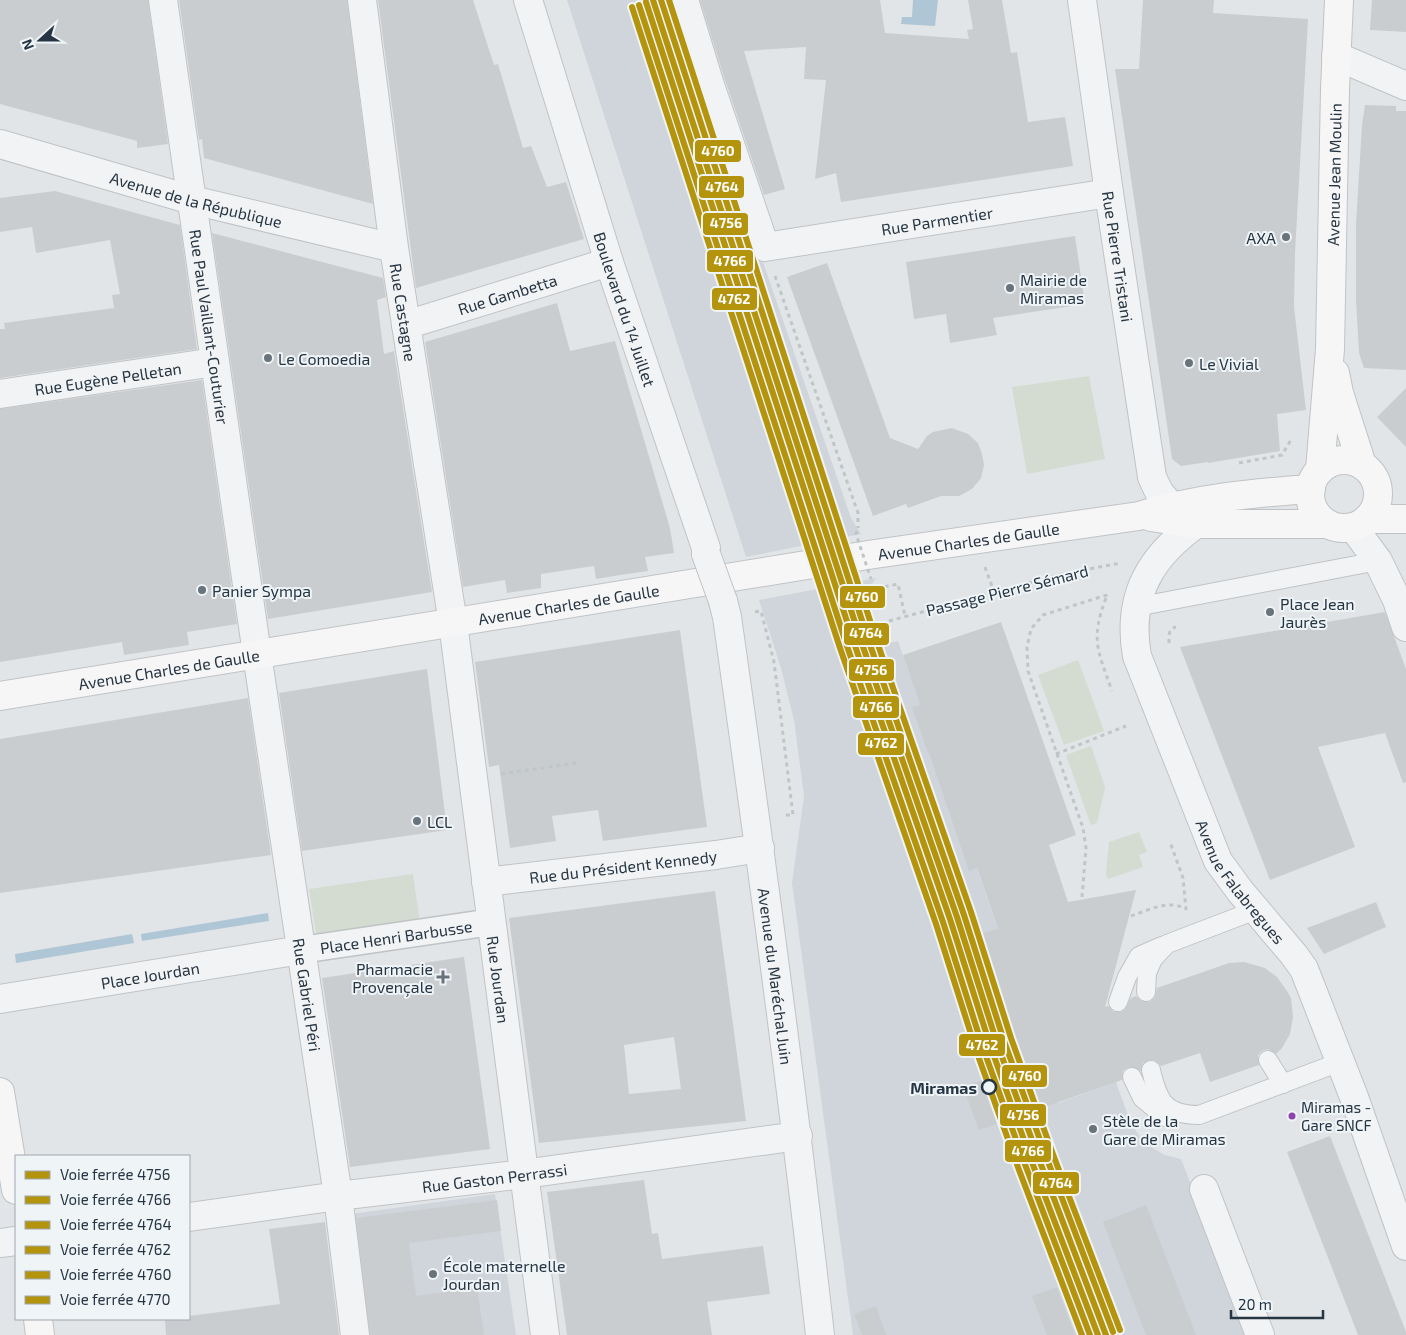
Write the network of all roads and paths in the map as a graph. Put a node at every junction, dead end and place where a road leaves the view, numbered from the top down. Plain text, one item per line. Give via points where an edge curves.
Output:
1 (163, 0) edge
2 (362, 0) edge
3 (528, 0) edge
4 (684, 0) edge
5 (1082, 0) edge
6 (1339, 0) edge
7 (1336, 56) junction
8 (1406, 86) edge
9 (0, 144) edge
10 (1109, 193) junction
11 (192, 200) junction
12 (765, 247) junction
13 (394, 248) junction
14 (609, 262) junction
15 (406, 325) junction
16 (1330, 349) junction
17 (215, 362) junction
18 (0, 394) edge
19 (1298, 431) dead end
20 (1236, 463) dead end
21 (1369, 474) junction
22 (1315, 479) junction
23 (1245, 494) junction
24 (1171, 506) junction
25 (1406, 507) edge
26 (1139, 516) junction
27 (1406, 519) edge
28 (1349, 523) junction
29 (1195, 524) junction
30 (1378, 561) junction
31 (1121, 570) dead end
32 (871, 579) dead end
33 (872, 584) dead end
34 (1112, 587) dead end
35 (1107, 595) junction
36 (1136, 607) junction
37 (732, 610) junction
38 (905, 616) junction
39 (889, 621) dead end
40 (453, 623) junction
41 (1180, 626) dead end
42 (1406, 627) edge
43 (1169, 643) dead end
44 (257, 654) junction
45 (1112, 691) dead end
46 (0, 696) edge
47 (1126, 726) dead end
48 (1056, 754) junction
49 (576, 763) dead end
50 (473, 778) junction
51 (756, 817) junction
52 (1170, 842) dead end
53 (760, 848) junction
54 (486, 882) junction
55 (1082, 897) dead end
56 (1256, 910) junction
57 (1131, 916) dead end
58 (492, 922) junction
59 (1167, 944) junction
60 (301, 950) junction
61 (1146, 992) dead end
62 (0, 998) edge
63 (1118, 1002) dead end
64 (1268, 1060) dead end
65 (1340, 1062) junction
66 (1151, 1070) dead end
67 (1132, 1077) dead end
68 (1282, 1084) junction
69 (0, 1092) edge
70 (1199, 1115) junction
71 (798, 1136) junction
72 (524, 1174) junction
73 (15, 1184) edge
74 (1204, 1189) dead end
75 (338, 1196) junction
76 (190, 1217) edge
77 (15, 1241) edge
78 (0, 1242) edge
79 (1406, 1244) edge
80 (38, 1320) edge
81 (40, 1335) edge
82 (355, 1335) edge
83 (545, 1335) edge
84 (820, 1335) edge
85 (1260, 1335) edge

1 - 11 street, Rue Paul Vaillant-Couturier
2 - 13 street, Rue Castagne
3 - 14 street, Boulevard du 14 Juillet
4 - 12 street
5 - 10 street, Rue Pierre Tristani
6 - 7 main road, Avenue Jean Moulin
7 - 8 street
7 - 16 main road, Avenue Jean Moulin
9 - 11 street, Avenue de la République
10 - 12 street, Rue Parmentier
10 - 24 street, Rue Pierre Tristani via 1152,477
11 - 13 street, Avenue de la République
11 - 17 street, Rue Paul Vaillant-Couturier
12 - 32 path, bridge via 858,513 856,534
13 - 15 street, Rue Castagne
14 - 15 street, Rue Gambetta
14 - 37 street, Boulevard du 14 Juillet, bridge via 706,554
15 - 40 street, Rue Castagne
16 - 21 main road, Avenue Jean Moulin via 1339,393
16 - 22 main road, Avenue Jean Moulin
17 - 18 street, Rue Eugène Pelletan
17 - 44 street, Rue Paul Vaillant-Couturier
19 - 20 path via 1282,455
21 - 22 main road via 1351,461 1340,460 1329,464
21 - 25 main road
21 - 28 main road via 1378,492 1374,511
22 - 23 main road
22 - 28 main road via 1310,499 1320,517
23 - 24 main road
23 - 29 street
24 - 26 main road
26 - 29 main road
26 - 40 main road, Avenue Charles de Gaulle via 868,555
27 - 28 main road
28 - 29 main road
28 - 30 street
29 - 36 street, Avenue Falabregues via 1159,556 1141,589
30 - 36 lane
30 - 42 street
31 - 38 path, Passage Pierre Sémard via 1126,562 1062,574
33 - 38 path via 873,589 898,584
34 - 35 path
35 - 45 path via 1096,631 1097,647
35 - 48 path via 1043,615 1031,628 1027,647 1028,671
36 - 56 street, Avenue Falabregues via 1134,640 1138,656 1218,861
37 - 51 street, Avenue du Maréchal Juin
37 - 51 path via 761,611 774,662 792,815
38 - 39 path, Passage Pierre Sémard
40 - 44 main road, Avenue Charles de Gaulle
40 - 50 street, Rue Jourdan
41 - 43 path via 1169,633
44 - 46 main road, Avenue Charles de Gaulle
44 - 60 street, Rue Gabriel Péri
47 - 48 path
48 - 55 path via 1083,828 1086,848
49 - 50 path
50 - 54 street, Rue Jourdan
51 - 53 street, Avenue du Maréchal Juin
52 - 57 path via 1183,878 1186,910 1169,904
53 - 54 street, Rue du Président Kennedy
53 - 71 street, Avenue du Maréchal Juin
54 - 58 street, Rue Jourdan
56 - 59 lane
56 - 65 street, Avenue Falabregues via 1304,969
58 - 60 street, Place Henri Barbusse
58 - 72 street, Rue Jourdan
59 - 61 lane via 1153,959 1147,973
59 - 63 lane via 1139,956
60 - 62 street, Place Jourdan
60 - 75 street, Rue Gabriel Péri
64 - 68 lane
65 - 68 lane
65 - 79 street, Avenue Falabregues
66 - 70 lane via 1163,1103 1174,1111
67 - 70 lane via 1142,1098 1165,1117
68 - 70 lane
69 - 73 main road
71 - 72 street, Rue Gaston Perrassi
71 - 84 street, Avenue du Maréchal Juin
72 - 75 street, Rue Gaston Perrassi
72 - 83 street, Rue Jourdan
74 - 85 street
75 - 76 street, Rue Gaston Perrassi
75 - 82 street, Rue Gabriel Péri
77 - 78 street
80 - 81 main road

